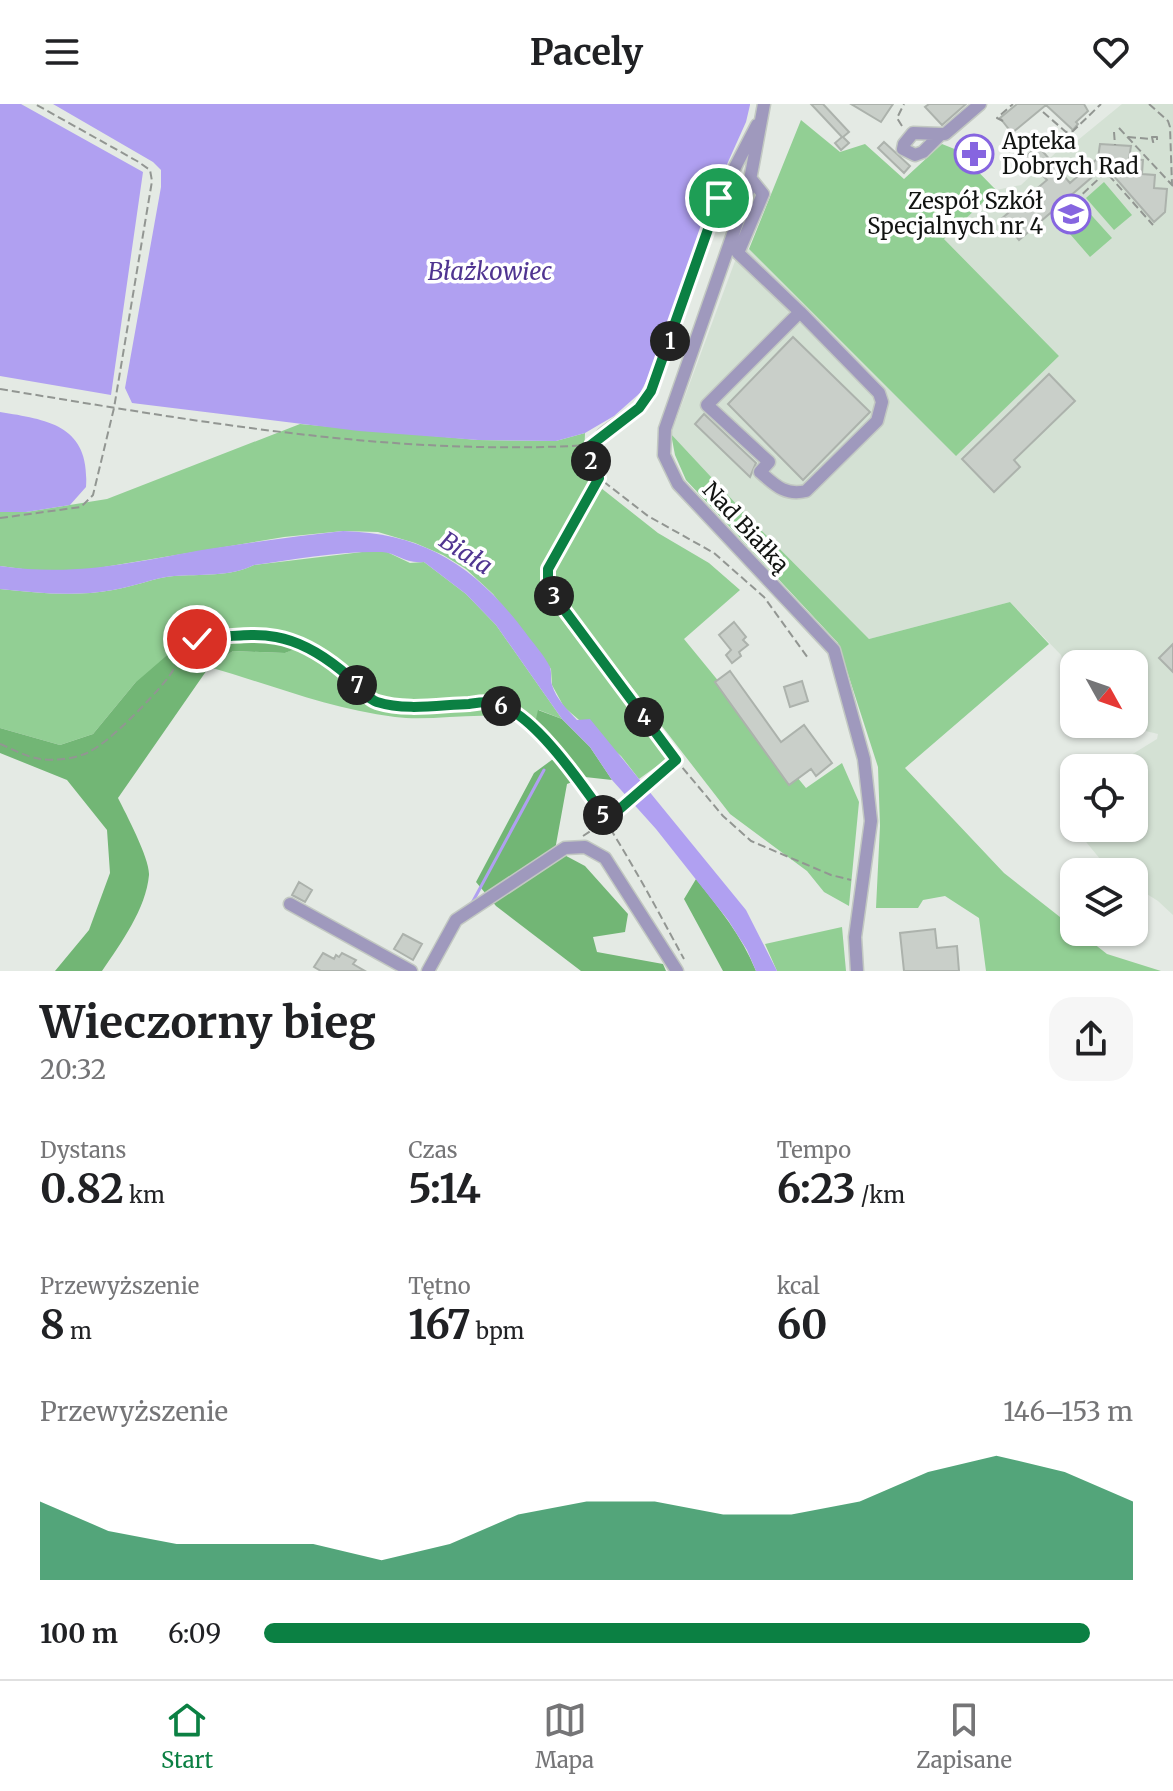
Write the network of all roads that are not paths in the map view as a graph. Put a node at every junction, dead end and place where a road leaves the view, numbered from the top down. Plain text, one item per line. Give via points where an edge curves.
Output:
1 (764, 104) edge
2 (980, 104) edge
3 (761, 119) junction
4 (941, 134) junction
5 (751, 179) junction
6 (800, 312) junction
7 (603, 434) road end
8 (290, 904) dead end
9 (411, 971) edge
10 (428, 971) edge
11 (677, 971) edge
12 (857, 971) edge

1 - 3 street, Nad Białką
2 - 4 street
3 - 5 street, Nad Białką
3 - 7 street via 719,198 651,391 639,408
4 - 4 street via 923,152 915,155 903,149 917,131
5 - 6 street via 763,194 738,253
5 - 12 street, Nad Białką via 665,429 664,455 678,484 834,650 864,759 871,821 855,937
6 - 6 street via 707,405 769,462 760,472 794,494 806,491 877,421 882,402
8 - 9 street
10 - 11 street via 456,920 565,848 585,847 605,858

